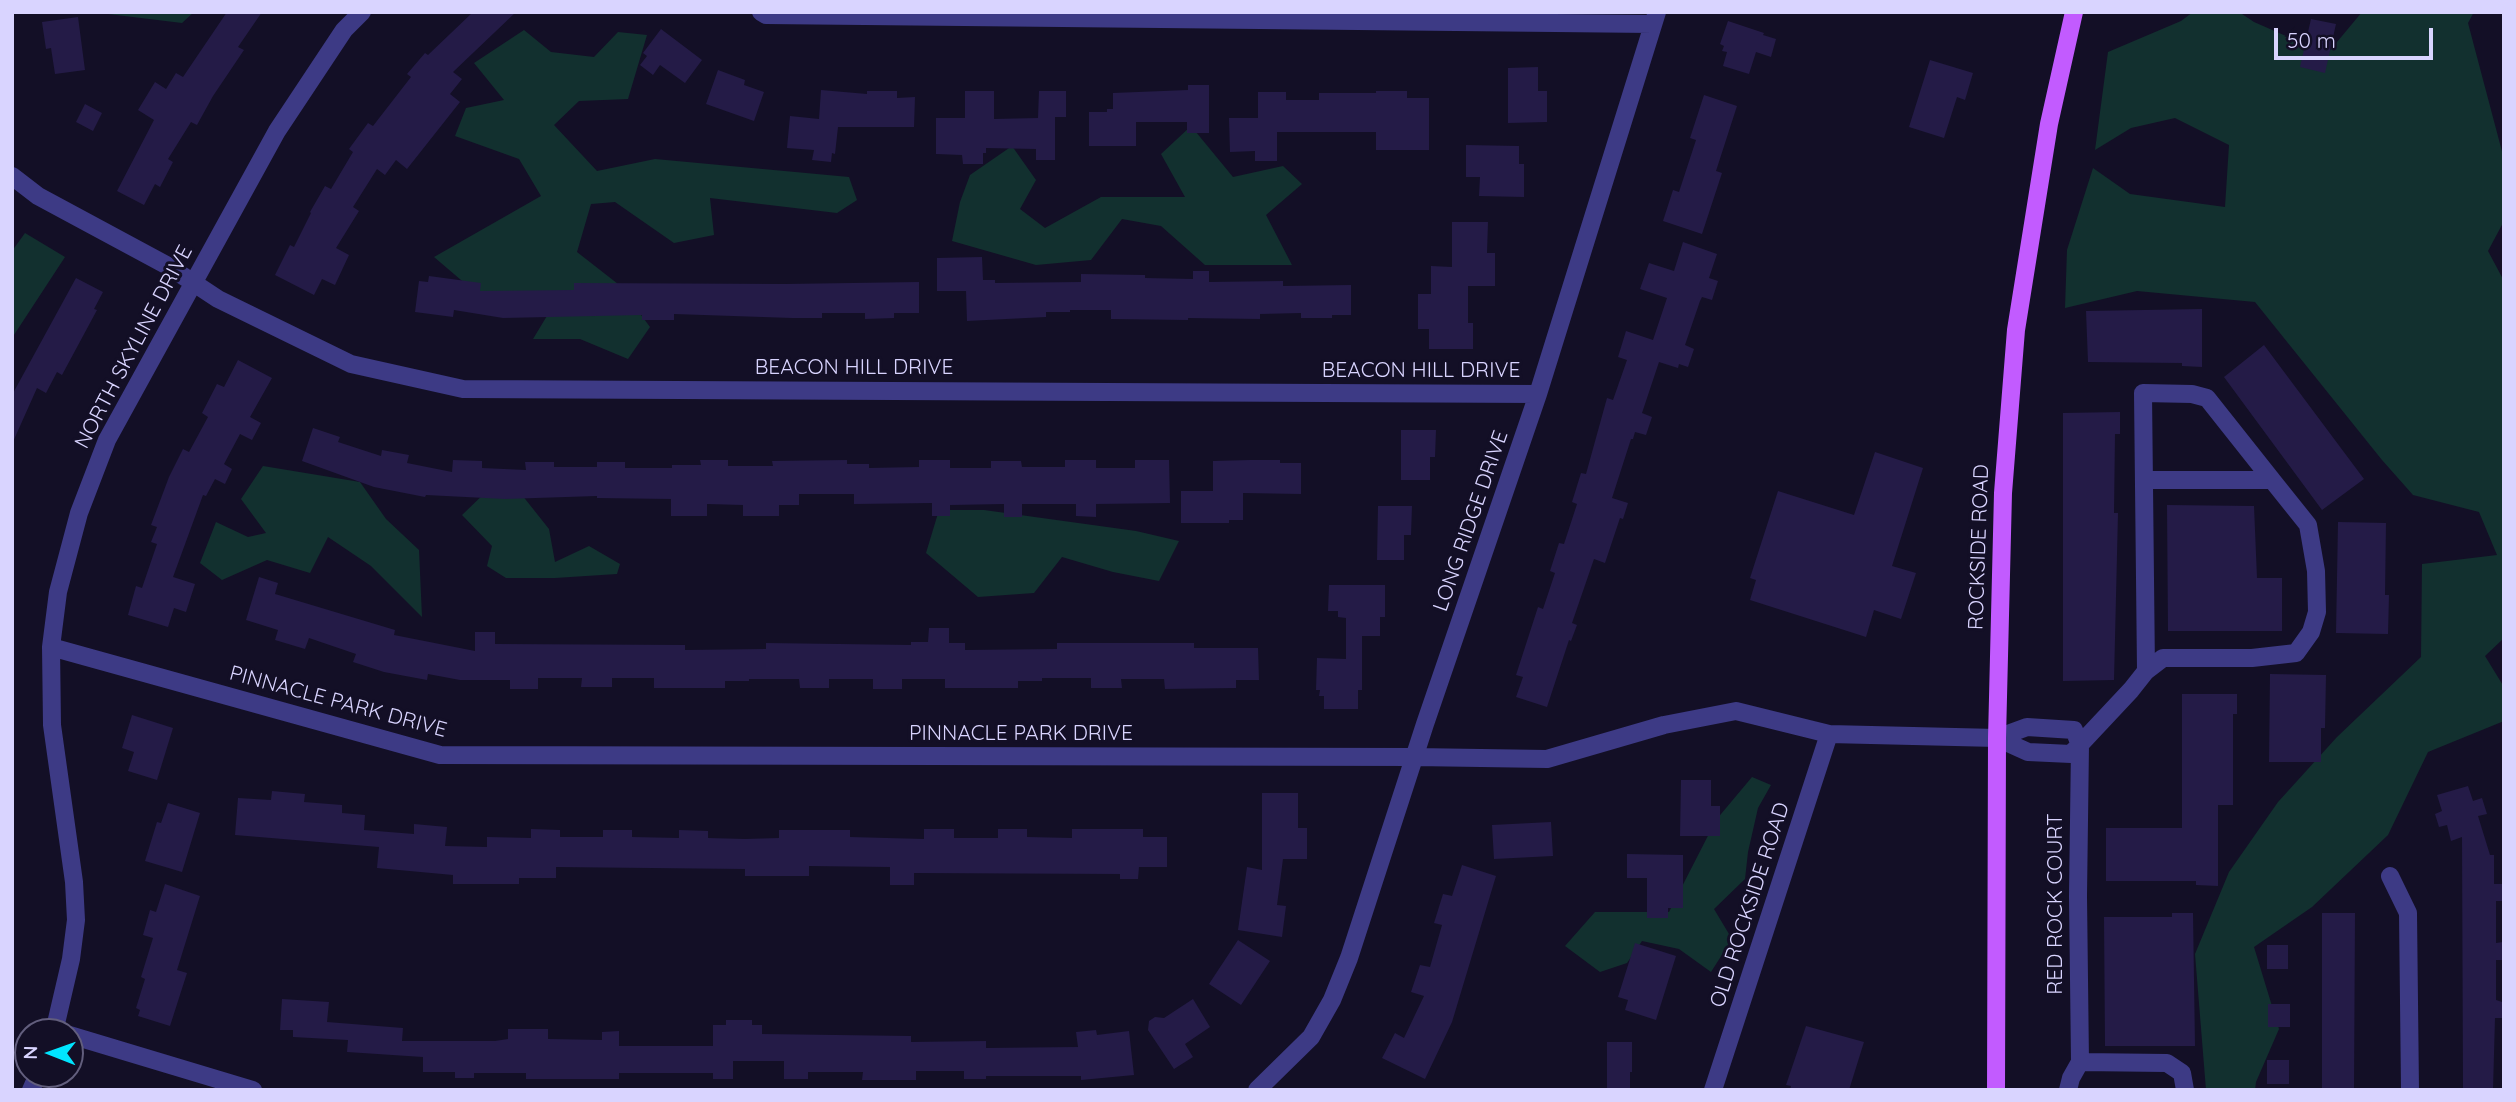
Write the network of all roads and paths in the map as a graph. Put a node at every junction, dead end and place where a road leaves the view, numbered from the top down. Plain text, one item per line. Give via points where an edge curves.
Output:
1 (362, 12) edge
2 (761, 12) edge
3 (2074, 12) edge
4 (1655, 18) edge
5 (12, 176) edge
6 (192, 282) junction
7 (1538, 394) junction
8 (2145, 480) junction
9 (2272, 480) junction
10 (51, 647) junction
11 (2146, 671) junction
12 (1829, 734) junction
13 (1997, 738) junction
14 (2080, 745) junction
15 (1415, 757) junction
16 (2390, 876) dead end
17 (62, 1018) edge
18 (84, 1039) edge
19 (2080, 1062) junction
20 (253, 1090) edge
21 (1257, 1090) edge
22 (1713, 1090) edge
23 (1996, 1090) edge
24 (2068, 1090) edge
25 (2185, 1090) edge
26 (2410, 1090) edge

1 - 6 street, NORTH SKYLINE DRIVE via 344,30 277,131
2 - 4 street via 780,16
3 - 13 main road, ROCKSIDE ROAD via 2049,124 2016,330 2003,493
4 - 7 street, LONG RIDGE DRIVE
5 - 6 street, BEACON HILL DRIVE
6 - 7 street, BEACON HILL DRIVE via 351,364 463,389
6 - 10 street, NORTH SKYLINE DRIVE via 102,452 79,513 58,592
7 - 15 street, LONG RIDGE DRIVE
8 - 9 street
8 - 9 street via 2143,393 2207,398
8 - 11 street
9 - 11 street via 2308,526 2318,612 2311,632 2296,653 2164,659
10 - 15 street, PINNACLE PARK DRIVE via 440,755
10 - 17 street, NORTH SKYLINE DRIVE via 52,725 76,920
11 - 14 street
12 - 13 street, PINNACLE PARK DRIVE
12 - 15 street, PINNACLE PARK DRIVE via 1736,712 1664,725 1546,759
12 - 22 street, OLD ROCKSIDE ROAD
13 - 14 street via 2028,752 2071,754
13 - 14 street via 2027,727 2074,730
13 - 23 main road, ROCKSIDE ROAD
14 - 19 street, RED ROCK COURT
15 - 21 street, LONG RIDGE DRIVE via 1332,1000 1311,1037
16 - 26 street via 2408,913
18 - 20 street
19 - 24 street
19 - 25 street via 2167,1063 2182,1073

